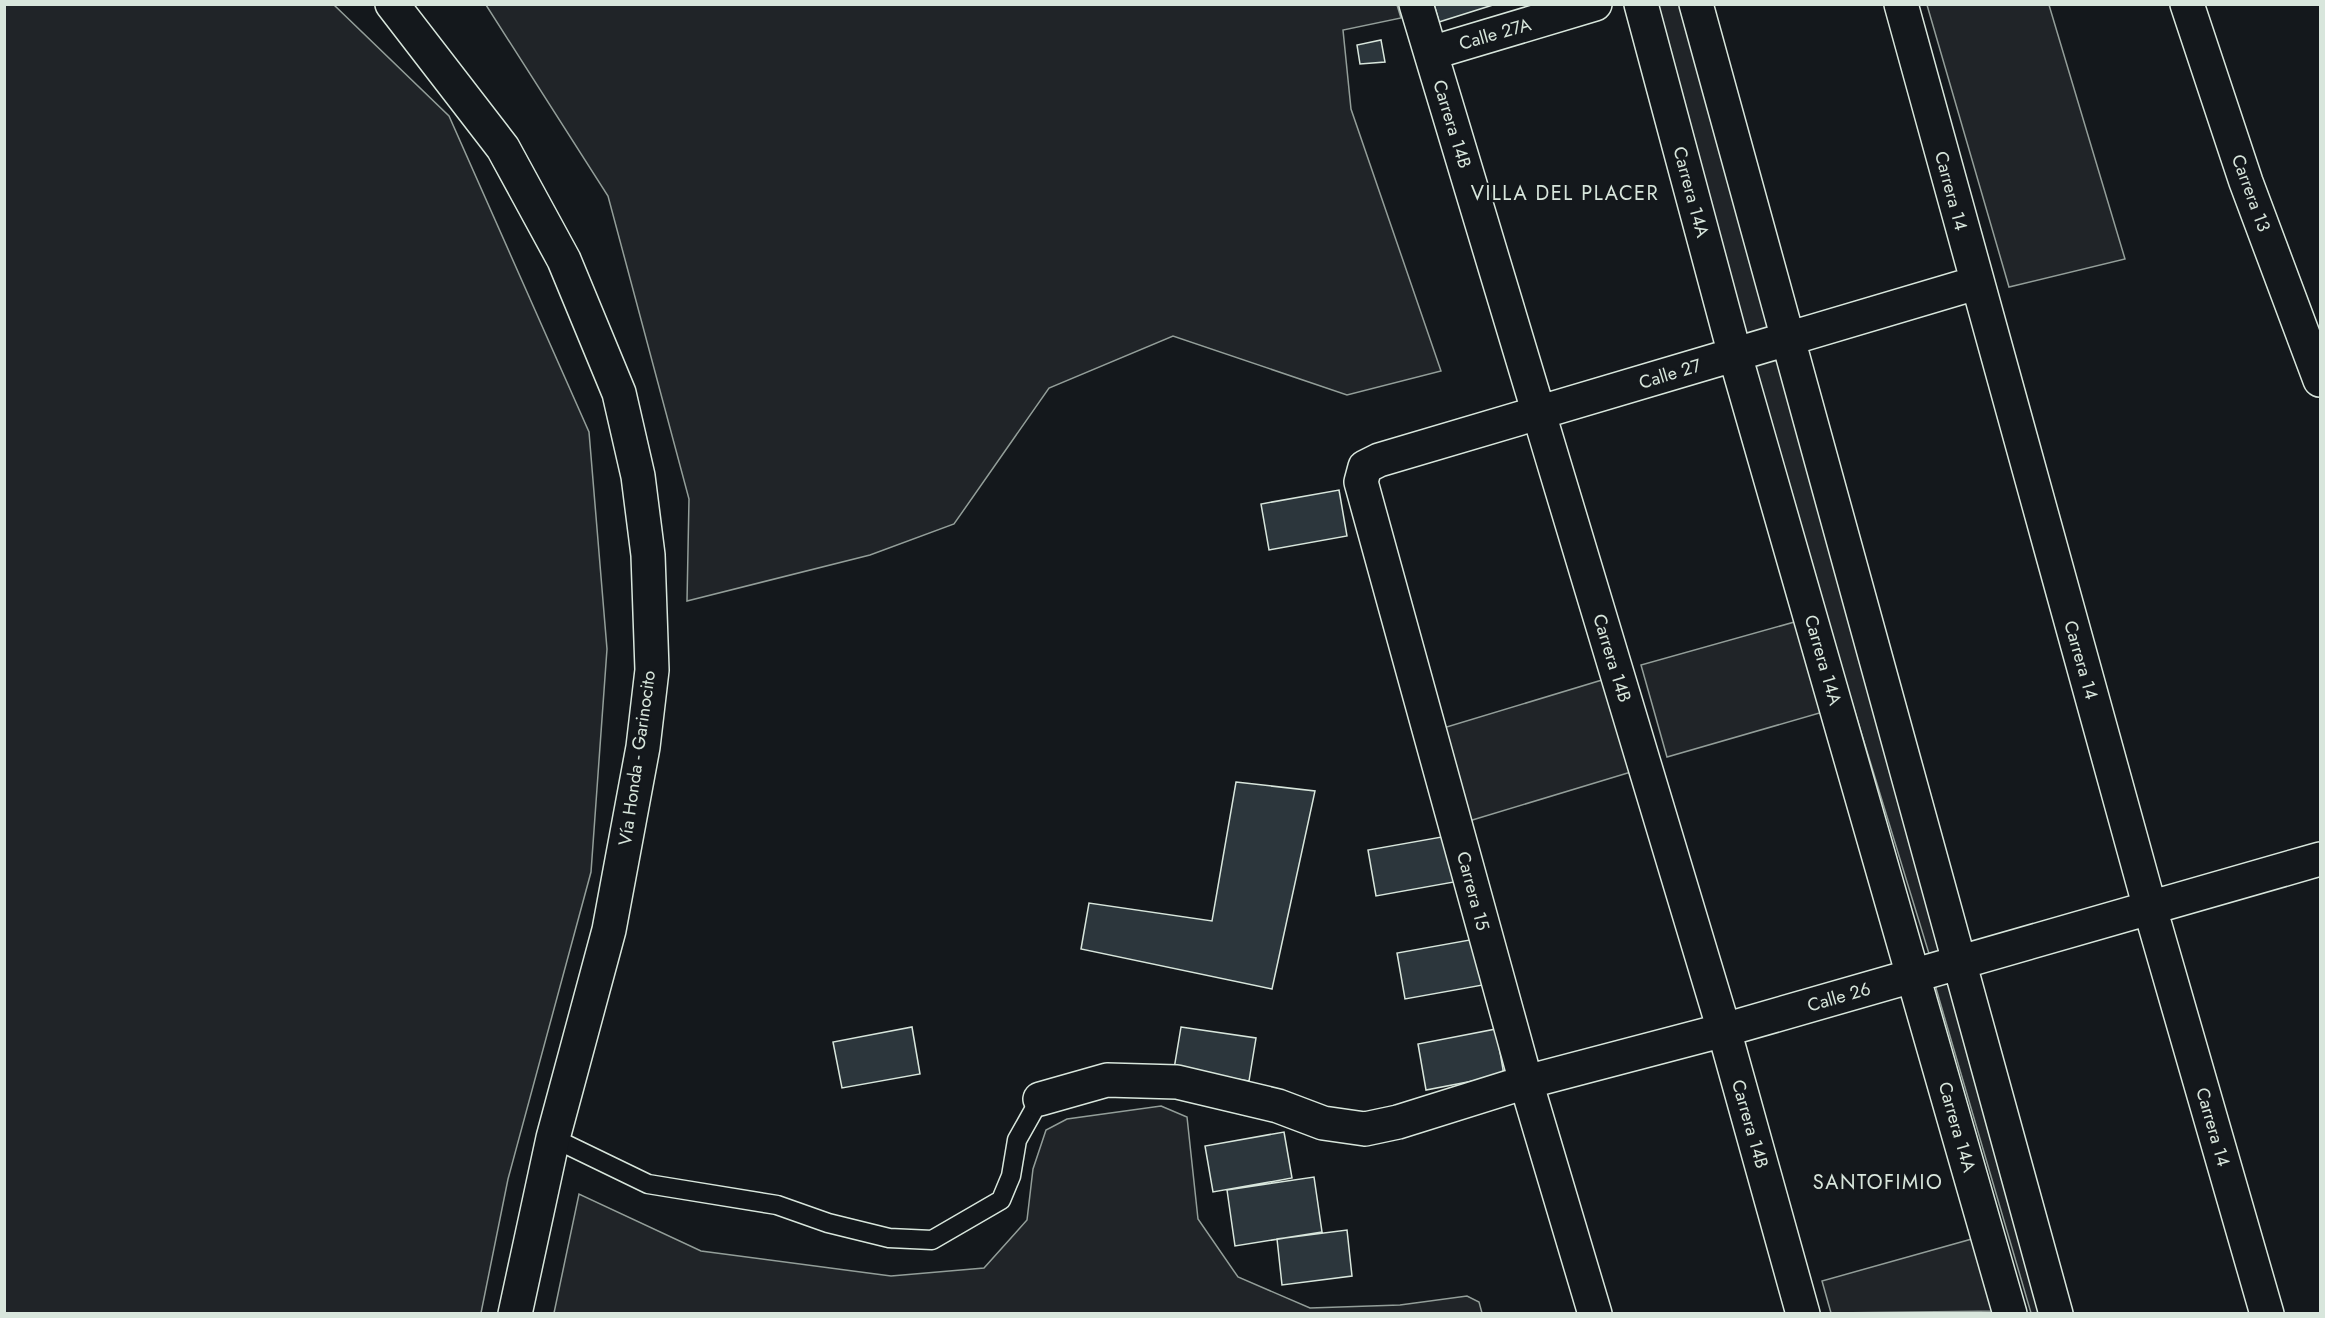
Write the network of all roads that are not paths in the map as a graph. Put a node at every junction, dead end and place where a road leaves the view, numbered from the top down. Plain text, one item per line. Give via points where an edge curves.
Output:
1 (392, 4) edge
2 (1416, 4) edge
3 (1595, 4) edge
4 (1641, 4) edge
5 (1696, 4) edge
6 (1900, 4) edge
7 (2187, 4) edge
8 (1431, 53) junction
9 (1976, 284) junction
10 (1791, 339) junction
11 (1735, 355) junction
12 (2320, 380) edge
13 (1538, 414) junction
14 (1365, 467) joint
15 (2320, 859) edge
16 (2150, 908) junction
17 (1957, 964) junction
18 (1914, 976) junction
19 (1724, 1030) junction
20 (1526, 1082) junction
21 (1040, 1099) joint
22 (554, 1138) junction
23 (515, 1314) edge
24 (1595, 1314) edge
25 (1803, 1314) edge
26 (2010, 1314) edge
27 (2056, 1314) edge
28 (2267, 1314) edge

1 - 22 main road, Vía Honda - Garinocito via 503,148 564,260 619,393 638,476 648,555 652,670 643,747 609,930
2 - 8 main road, Carrera 14B
3 - 8 main road, Calle 27A
4 - 11 main road, Carrera 14A
5 - 10 main road
6 - 9 main road, Carrera 14
7 - 12 main road, Carrera 13 via 2246,182
8 - 13 main road, Carrera 14B
9 - 10 main road, Calle 27
9 - 16 main road, Carrera 14
10 - 11 main road, Calle 27
10 - 17 main road
11 - 13 main road, Calle 27
11 - 18 main road, Carrera 14A
13 - 14 main road, Calle 27
13 - 19 main road, Carrera 14B
14 - 20 main road, Carrera 15 via 1361,482
15 - 16 main road, Calle 26
16 - 17 main road, Calle 26
16 - 28 main road, Carrera 14
17 - 18 main road, Calle 26
17 - 27 main road
18 - 19 main road, Calle 26
18 - 26 main road, Carrera 14A
19 - 20 main road, Calle 26
19 - 25 main road, Carrera 14B
20 - 21 main road, Calle 26 via 1365,1129 1323,1123 1278,1106 1177,1082 1107,1080
20 - 24 main road, Carrera 15
21 - 22 lane via 1017,1140 1011,1176 1000,1200 932,1240 889,1238 777,1205 648,1184
22 - 23 main road, Vía Honda - Garinocito

